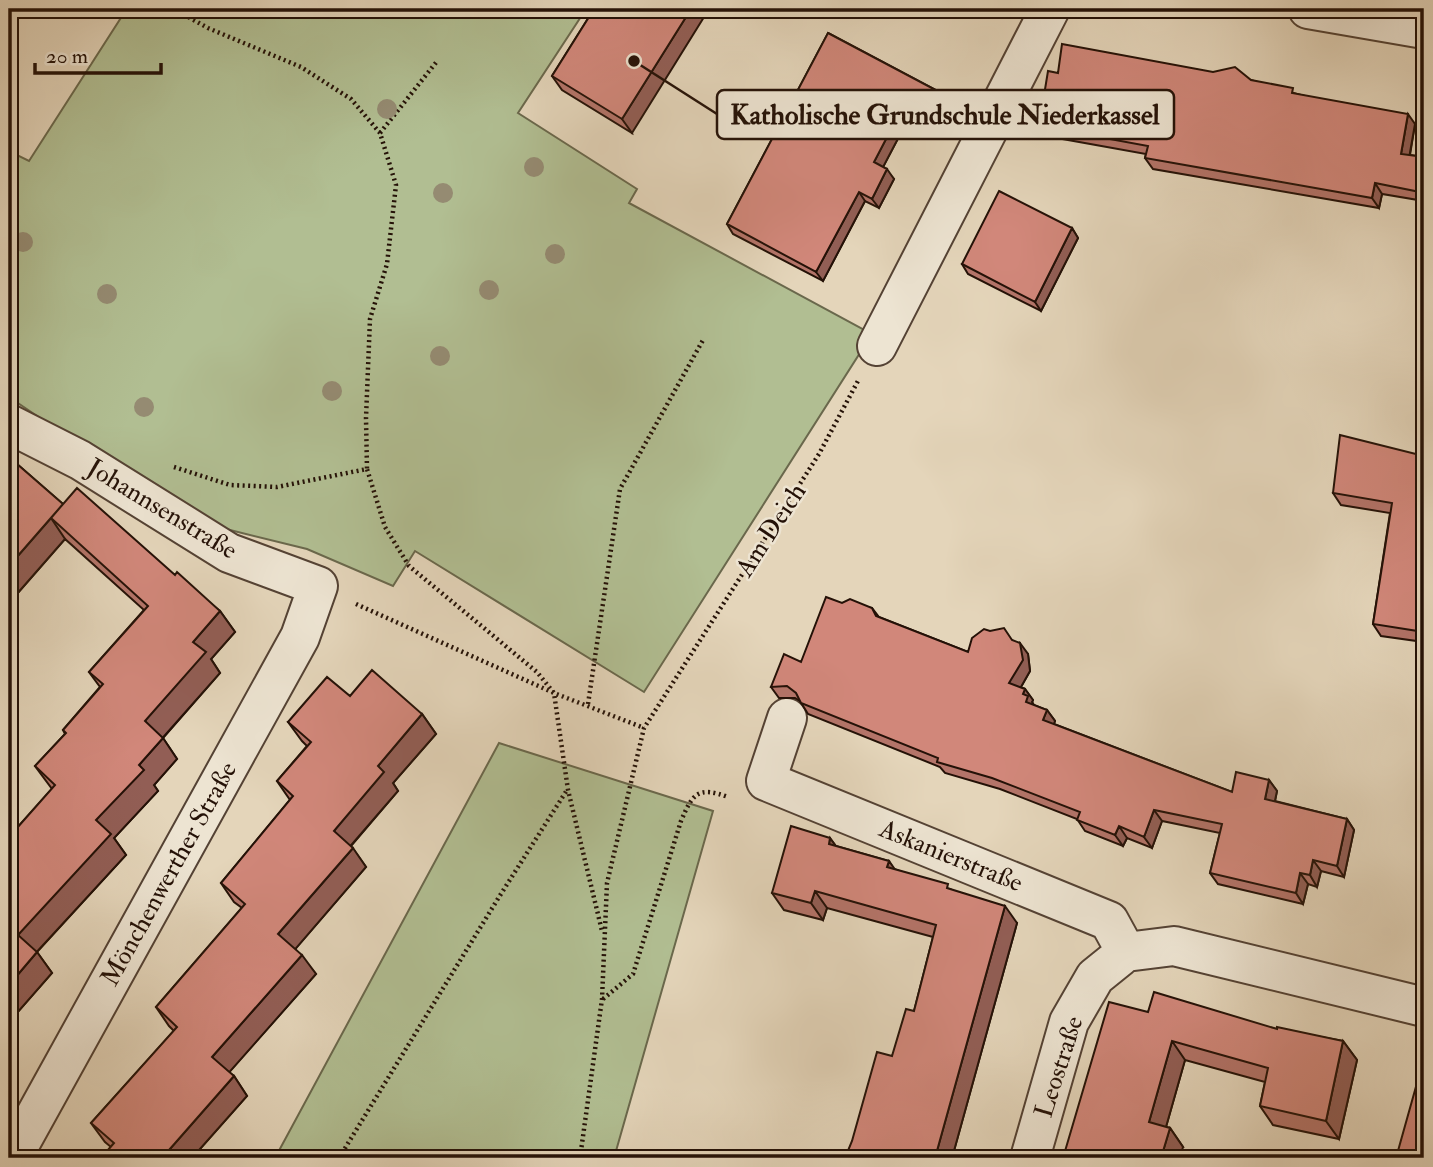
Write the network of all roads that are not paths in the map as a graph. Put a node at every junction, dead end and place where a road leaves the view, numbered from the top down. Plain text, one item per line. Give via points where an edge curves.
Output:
1 (1049, 9) edge
2 (1308, 9) edge
3 (1424, 29) edge
4 (877, 346) road end
5 (9, 424) edge
6 (318, 586) joint
7 (787, 718) dead end
8 (1126, 952) junction
9 (1424, 1007) edge
10 (12, 1158) edge
11 (1030, 1158) edge

1 - 4 street
2 - 3 street
5 - 6 street, Johannsenstraße via 80,460 229,553
6 - 10 street, Mönchenwerther Straße via 300,637
7 - 8 street, Askanierstraße via 766,781 1109,921
8 - 9 street via 1174,946
8 - 11 street, Leostraße via 1095,977 1069,1022

